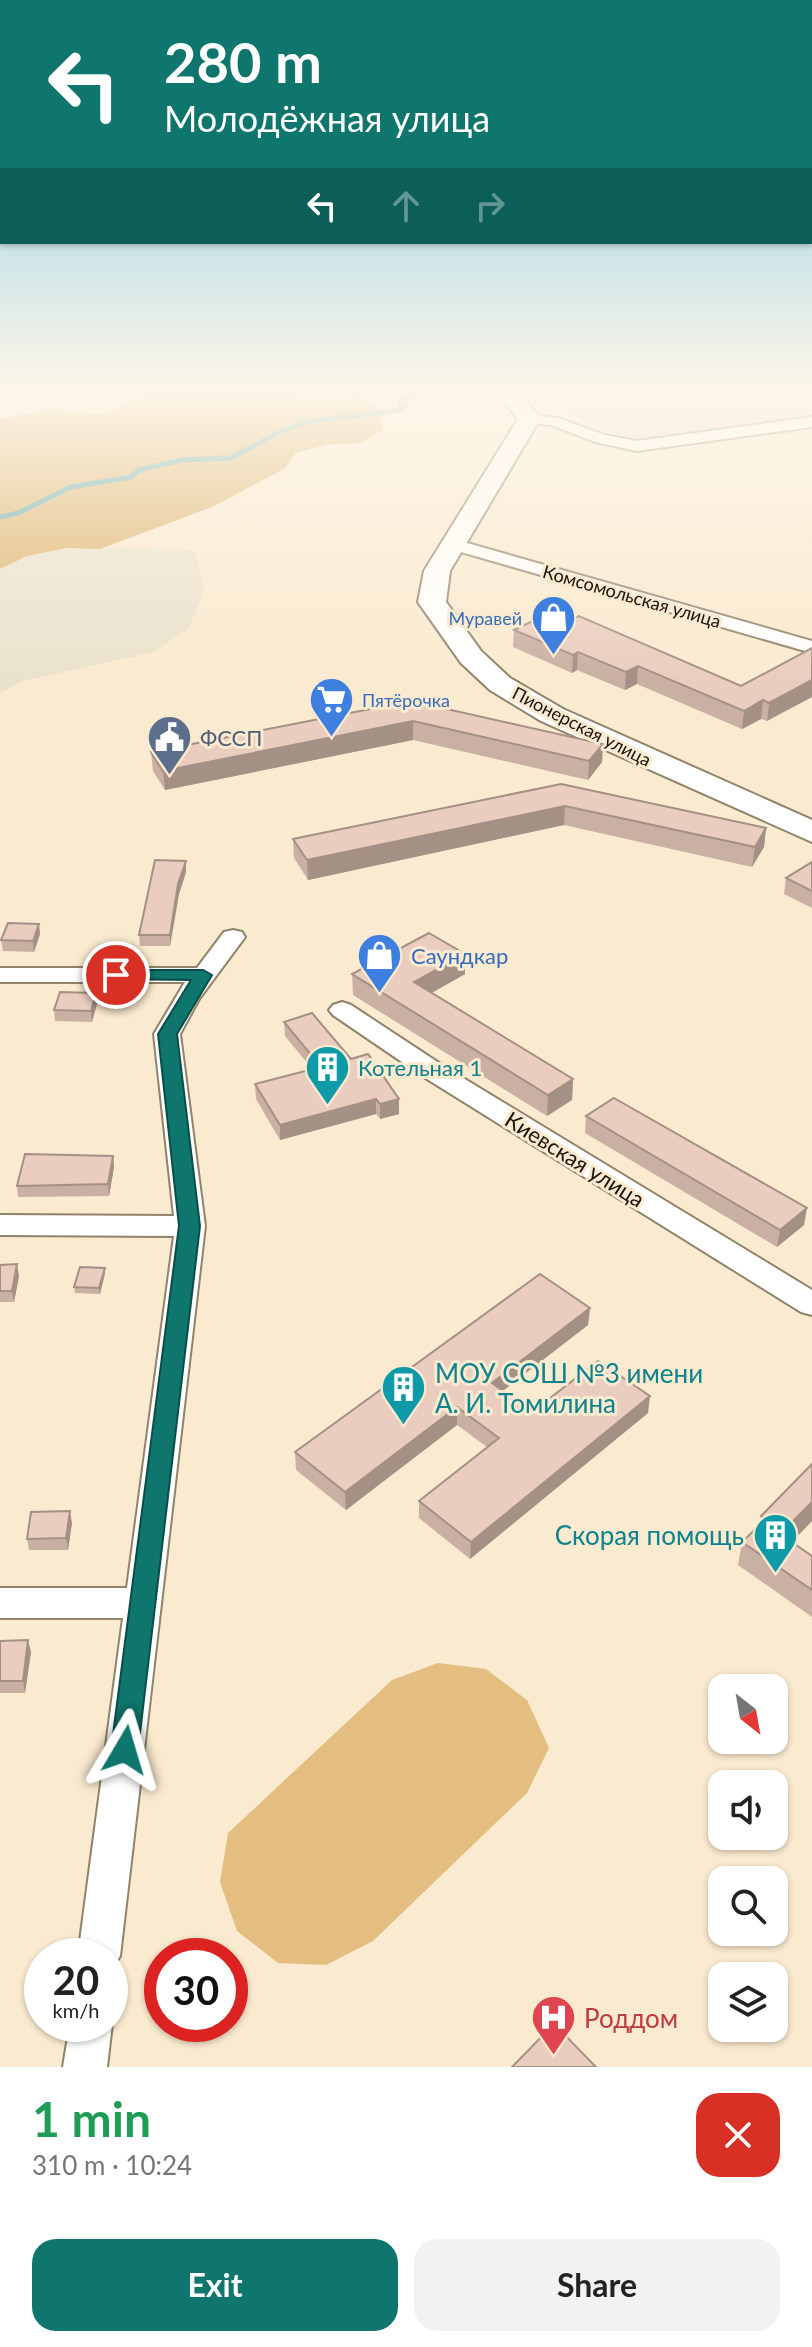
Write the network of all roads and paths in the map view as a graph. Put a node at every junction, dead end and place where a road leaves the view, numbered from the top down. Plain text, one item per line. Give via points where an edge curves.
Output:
1 (487, 487) edge
2 (453, 544) junction
3 (812, 647) edge
4 (812, 832) edge
5 (233, 937) dead end
6 (0, 975) edge
7 (203, 975) junction
8 (342, 1010) dead end
9 (0, 1225) edge
10 (190, 1226) junction
11 (812, 1304) edge
12 (0, 1603) edge
13 (143, 1603) junction
14 (101, 1938) edge
15 (88, 2042) edge
16 (85, 2067) edge

1 - 2 main road, Пионерская улица
2 - 3 street, Комсомольская улица
2 - 4 main road, Пионерская улица via 437,571 432,602 471,657 500,684 552,715
5 - 7 street
6 - 7 street
7 - 10 street via 167,1034
8 - 11 street, Киевская улица
9 - 10 street
10 - 13 street
12 - 13 street
13 - 14 street
15 - 16 street

